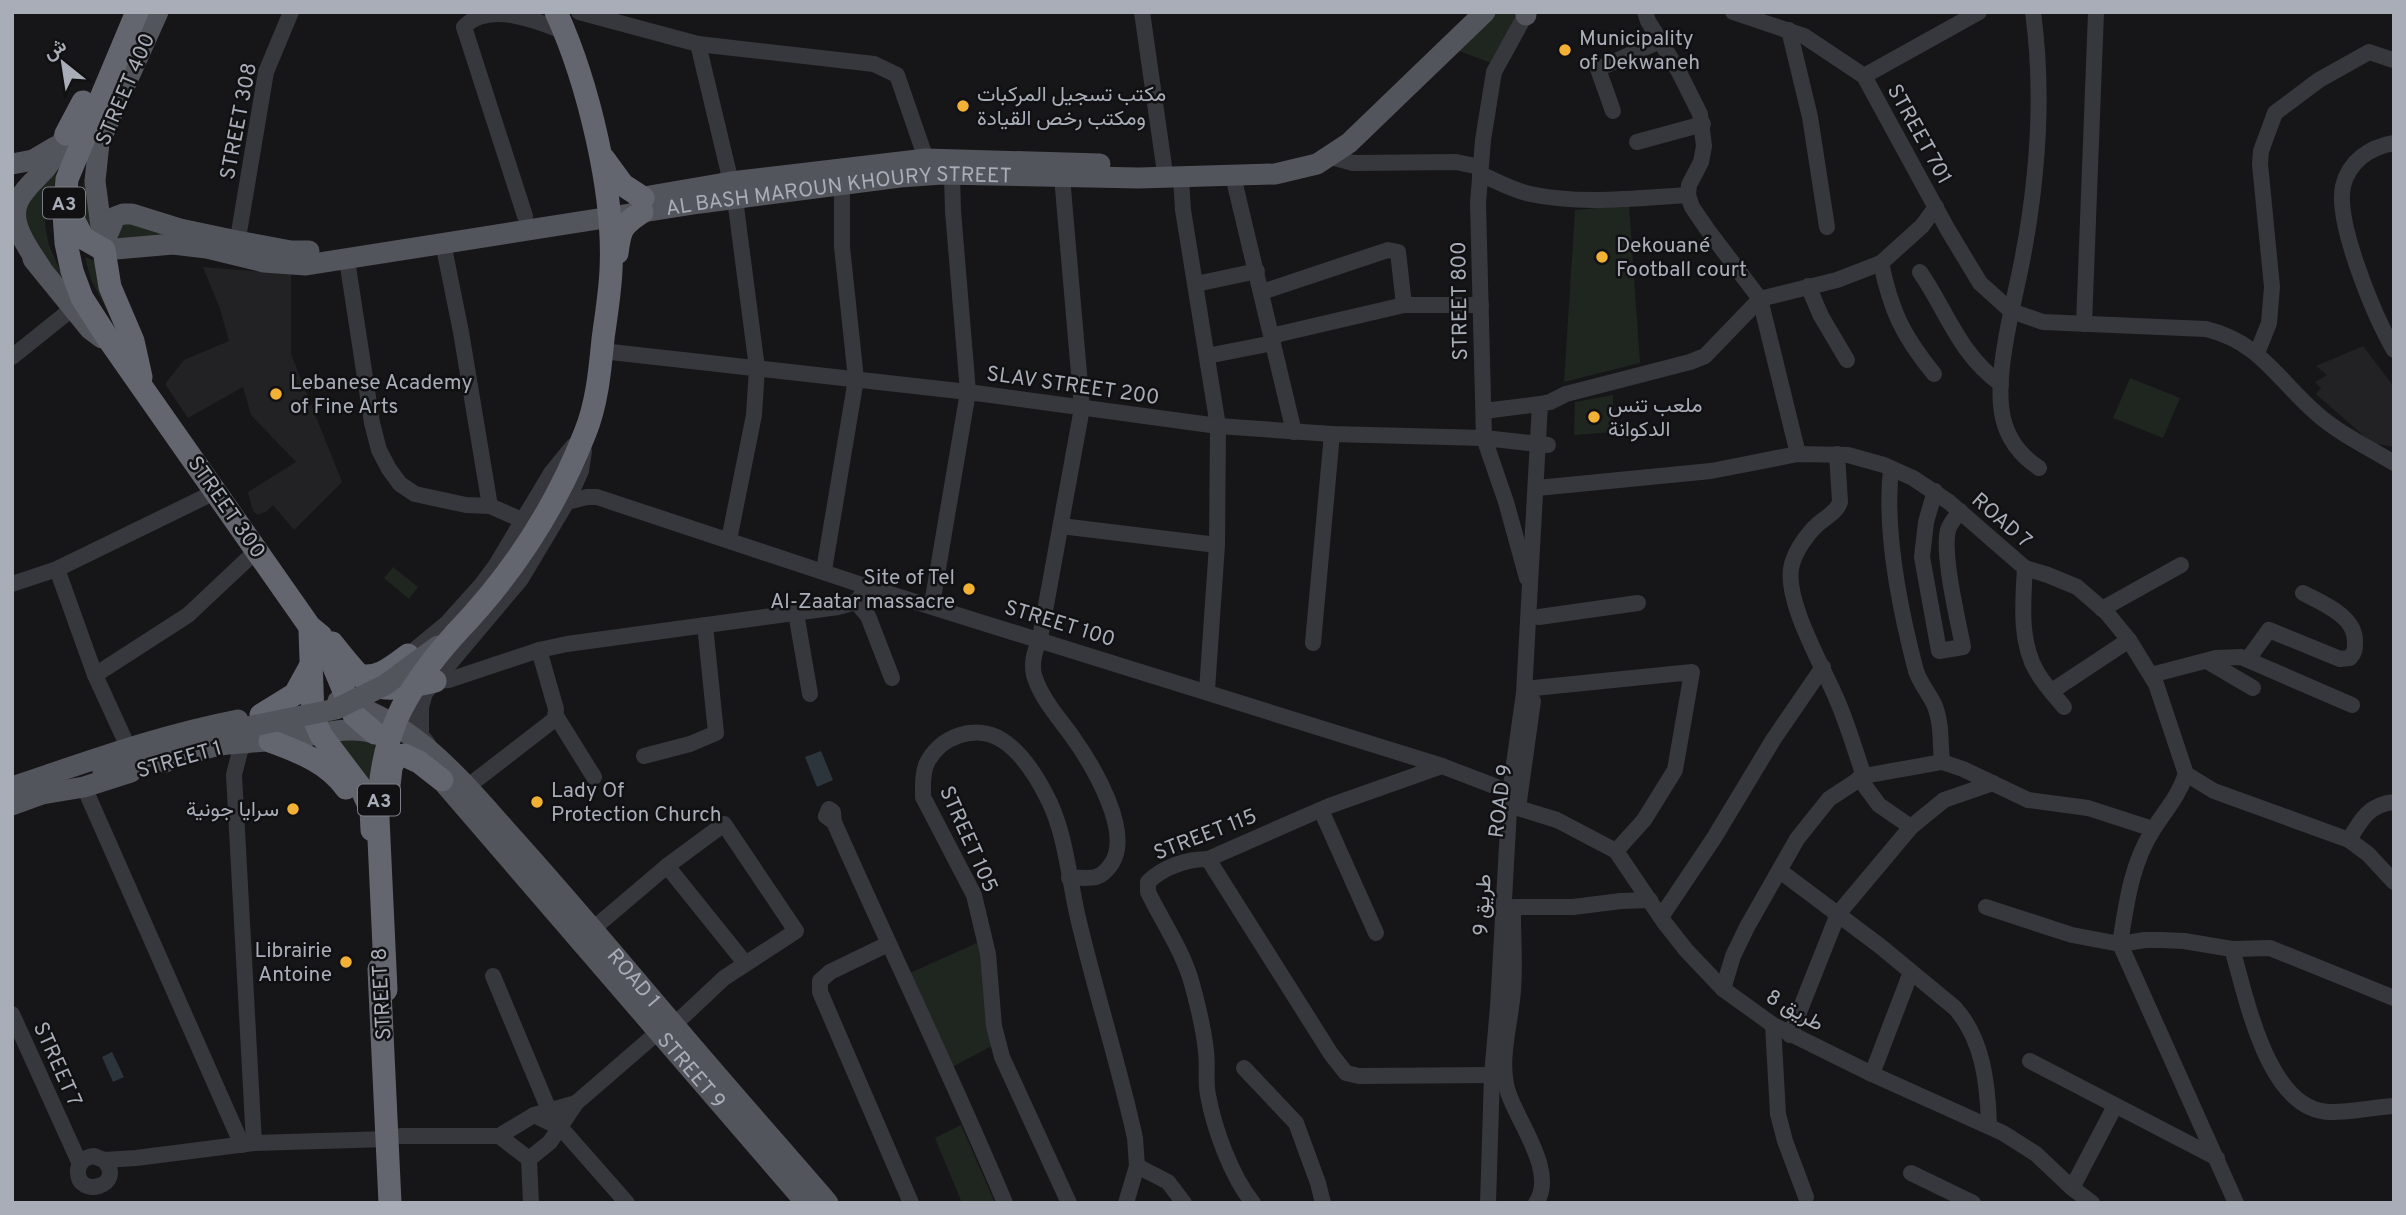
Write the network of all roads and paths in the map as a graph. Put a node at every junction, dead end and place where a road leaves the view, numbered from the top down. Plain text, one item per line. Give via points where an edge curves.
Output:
1 (158, 12) edge
2 (291, 12) edge
3 (579, 12) edge
4 (1142, 12) edge
5 (1469, 12) edge
6 (1485, 12) edge
7 (1645, 12) edge
8 (1733, 12) edge
9 (1979, 12) edge
10 (2033, 12) edge
11 (2096, 12) edge
12 (1527, 13) edge
13 (1762, 17) edge
14 (133, 22) edge
15 (561, 22) edge
16 (1788, 30) junction
17 (1660, 41) junction
18 (698, 44) junction
19 (2393, 60) edge
20 (1864, 76) junction
21 (1613, 111) dead end
22 (1703, 124) junction
23 (66, 135) junction
24 (1637, 142) dead end
25 (2394, 143) edge
26 (599, 152) junction
27 (1331, 157) junction
28 (926, 159) junction
29 (12, 164) edge
30 (1169, 165) junction
31 (1480, 170) junction
32 (953, 174) junction
33 (1233, 176) junction
34 (1062, 177) junction
35 (842, 184) junction
36 (733, 190) junction
37 (1688, 195) junction
38 (64, 199) junction
39 (643, 205) junction
40 (1936, 207) junction
41 (609, 210) junction
42 (525, 216) junction
43 (1827, 228) dead end
44 (12, 233) edge
45 (443, 243) junction
46 (104, 248) junction
47 (236, 248) junction
48 (347, 260) junction
49 (1881, 263) junction
50 (41, 268) junction
51 (611, 269) junction
52 (1257, 271) junction
53 (1920, 272) dead end
54 (1196, 284) junction
55 (1808, 286) junction
56 (1262, 292) junction
57 (1760, 299) junction
58 (1404, 305) junction
59 (1481, 305) junction
60 (73, 308) junction
61 (2011, 310) junction
62 (2084, 324) junction
63 (1272, 339) junction
64 (109, 340) junction
65 (2394, 350) edge
66 (602, 351) junction
67 (2257, 353) junction
68 (1207, 356) junction
69 (12, 357) edge
70 (1847, 360) dead end
71 (757, 368) junction
72 (1934, 374) dead end
73 (856, 379) junction
74 (2001, 384) junction
75 (143, 387) junction
76 (968, 392) junction
77 (1545, 403) junction
78 (1082, 408) junction
79 (1484, 411) junction
80 (1218, 426) junction
81 (586, 431) junction
82 (1294, 432) junction
83 (1332, 434) junction
84 (1484, 438) junction
85 (1544, 444) junction
86 (1798, 454) junction
87 (1837, 454) junction
88 (2394, 463) edge
89 (2039, 468) dead end
90 (1891, 469) junction
91 (571, 485) junction
92 (1542, 488) junction
93 (217, 491) junction
94 (1935, 491) junction
95 (597, 497) junction
96 (1506, 502) junction
97 (490, 506) junction
98 (1960, 511) junction
99 (522, 520) junction
100 (1061, 526) junction
101 (729, 540) junction
102 (1217, 545) junction
103 (257, 550) junction
104 (1532, 562) junction
105 (2181, 565) dead end
106 (2025, 568) junction
107 (824, 570) junction
108 (51, 571) junction
109 (12, 584) edge
110 (868, 587) junction
111 (1530, 591) junction
112 (2303, 593) dead end
113 (856, 602) junction
114 (1638, 603) dead end
115 (932, 604) junction
116 (2102, 609) junction
117 (796, 613) junction
118 (1539, 617) junction
119 (705, 625) junction
120 (315, 631) junction
121 (456, 633) junction
122 (1040, 638) junction
123 (2129, 640) junction
124 (1313, 643) dead end
125 (540, 650) junction
126 (408, 655) junction
127 (2248, 659) junction
128 (2207, 661) junction
129 (313, 662) junction
130 (1823, 667) junction
131 (95, 675) junction
132 (358, 675) junction
133 (2151, 675) junction
134 (892, 678) dead end
135 (435, 681) junction
136 (1534, 688) junction
137 (2253, 688) dead end
138 (397, 690) junction
139 (1207, 691) junction
140 (2052, 691) junction
141 (810, 694) dead end
142 (349, 704) junction
143 (2352, 705) dead end
144 (2064, 707) dead end
145 (307, 708) junction
146 (261, 715) junction
147 (556, 716) junction
148 (348, 729) joint
149 (375, 733) junction
150 (421, 733) junction
151 (321, 735) junction
152 (270, 741) junction
153 (236, 744) junction
154 (128, 747) junction
155 (436, 756) junction
156 (644, 756) dead end
157 (1942, 762) junction
158 (1442, 766) junction
159 (2186, 774) junction
160 (594, 776) dead end
161 (1862, 777) junction
162 (442, 780) junction
163 (1993, 783) junction
164 (12, 787) edge
165 (84, 787) junction
166 (467, 787) junction
167 (1510, 792) junction
168 (43, 794) junction
169 (2394, 802) edge
170 (12, 805) edge
171 (377, 807) junction
172 (1518, 808) junction
173 (1321, 810) junction
174 (834, 822) dead end
175 (1911, 827) junction
176 (2153, 829) junction
177 (2349, 840) junction
178 (1616, 851) junction
179 (1208, 859) junction
180 (667, 866) junction
181 (1780, 871) junction
182 (1069, 878) junction
183 (2394, 882) edge
184 (1650, 900) junction
185 (1513, 907) junction
186 (1986, 907) dead end
187 (1838, 914) junction
188 (1661, 917) junction
189 (594, 928) junction
190 (1376, 933) dead end
191 (888, 944) junction
192 (2120, 944) junction
193 (2232, 948) junction
194 (745, 963) junction
195 (1912, 972) junction
196 (493, 976) dead end
197 (1723, 989) junction
198 (2394, 998) edge
199 (12, 1014) edge
200 (395, 1025) junction
201 (1773, 1025) junction
202 (666, 1029) junction
203 (1790, 1035) junction
204 (2030, 1061) dead end
205 (1244, 1068) dead end
206 (1492, 1074) junction
207 (1871, 1074) junction
208 (576, 1102) junction
209 (2115, 1106) junction
210 (2394, 1106) edge
211 (252, 1111) junction
212 (542, 1112) junction
213 (228, 1113) junction
214 (1989, 1126) junction
215 (561, 1128) junction
216 (65, 1131) junction
217 (499, 1136) junction
218 (395, 1137) junction
219 (248, 1144) junction
220 (102, 1158) junction
221 (136, 1158) junction
222 (2217, 1158) junction
223 (529, 1159) junction
224 (80, 1164) junction
225 (1137, 1166) junction
226 (1911, 1173) dead end
227 (1488, 1181) junction
228 (100, 1183) junction
229 (2072, 1188) junction
230 (1806, 1196) dead end
231 (1537, 1202) edge
232 (99, 1203) edge
233 (390, 1203) edge
234 (404, 1203) edge
235 (531, 1203) edge
236 (627, 1203) edge
237 (806, 1203) edge
238 (828, 1203) edge
239 (911, 1203) edge
240 (1005, 1203) edge
241 (1069, 1203) edge
242 (1126, 1203) edge
243 (1184, 1203) edge
244 (1253, 1203) edge
245 (1323, 1203) edge
246 (1488, 1203) edge
247 (1495, 1203) edge
248 (1973, 1203) edge
249 (2092, 1203) edge
250 (2236, 1203) edge

1 - 46 main road, STREET 400 via 99,143 95,181
2 - 47 street, STREET 308 via 266,72
3 - 18 street
4 - 30 street
5 - 30 main road, AL BASH MAROUN KHOURY STREET via 1327,146 1263,163
6 - 27 main road, AL BASH MAROUN KHOURY STREET
7 - 17 street
8 - 13 street, STREET 701
9 - 20 street
10 - 61 street via 2038,60 2036,162
11 - 62 street
12 - 31 street, STREET 800 via 1494,72
13 - 16 street, STREET 701
14 - 23 highway
14 - 38 highway, A3 via 70,168
15 - 26 highway, A3 via 575,55
15 - 42 street via 485,14 473,17 464,27
16 - 20 street, STREET 701
16 - 43 street via 1810,117
17 - 21 street via 1598,69
17 - 22 street via 1694,99
18 - 28 street via 857,61 897,75
18 - 36 street
19 - 67 street via 2369,52 2274,113 2260,164 2272,287 2269,323
20 - 40 street, STREET 701
22 - 24 street
22 - 37 street via 1701,162
23 - 29 main road via 47,154
23 - 50 main road via 53,159 18,201 20,233
25 - 65 street via 2354,163 2342,197 2361,275
26 - 39 highway
26 - 41 highway, A3
27 - 31 street via 1360,163 1456,162
27 - 33 main road, AL BASH MAROUN KHOURY STREET via 1275,174
28 - 30 main road, AL BASH MAROUN KHOURY STREET
28 - 36 main road, AL BASH MAROUN KHOURY STREET
30 - 33 main road, AL BASH MAROUN KHOURY STREET
30 - 34 main road, AL BASH MAROUN KHOURY STREET
30 - 54 street via 1183,210
31 - 37 street via 1520,191 1559,198
31 - 59 street, STREET 800
32 - 34 main road, AL BASH MAROUN KHOURY STREET
32 - 35 main road, AL BASH MAROUN KHOURY STREET
32 - 76 street
33 - 52 street
34 - 78 street
35 - 36 main road, AL BASH MAROUN KHOURY STREET
35 - 73 street via 842,247
36 - 39 main road, AL BASH MAROUN KHOURY STREET
36 - 71 street
37 - 57 street via 1707,229
38 - 46 highway via 83,238
38 - 64 highway, A3 via 66,243 76,284
39 - 41 main road, AL BASH MAROUN KHOURY STREET
39 - 51 highway via 620,231
40 - 49 street, STREET 701
40 - 61 street via 1980,283
41 - 42 main road, AL BASH MAROUN KHOURY STREET
41 - 45 main road, AL BASH MAROUN KHOURY STREET
41 - 51 highway, A3
42 - 47 main road, AL BASH MAROUN KHOURY STREET via 317,250
44 - 50 main road
45 - 48 main road, AL BASH MAROUN KHOURY STREET
45 - 97 street
46 - 47 main road, AL BASH MAROUN KHOURY STREET via 173,244
46 - 47 main road, AL BASH MAROUN KHOURY STREET via 115,217 123,214
46 - 75 highway via 110,287 133,341
47 - 48 main road, AL BASH MAROUN KHOURY STREET via 264,262 306,265
48 - 97 street via 372,424 388,469 415,495
49 - 55 street, STREET 701
49 - 72 street via 1897,321
50 - 60 main road
51 - 66 highway, A3
52 - 54 street
52 - 56 street
53 - 74 street via 1952,331 1986,373
54 - 68 street
55 - 57 street, STREET 701
55 - 70 street
56 - 58 street via 1388,250 1398,251
56 - 63 street
57 - 77 street via 1705,356
57 - 86 street
58 - 59 street
58 - 63 street
59 - 79 street, STREET 800
60 - 64 main road via 96,334
60 - 69 street
61 - 62 street via 2043,322
61 - 74 street
62 - 67 street via 2206,329 2238,340
63 - 68 street
63 - 82 street
64 - 75 highway, A3
66 - 71 street, SLAV STREET 200
66 - 81 highway, A3
67 - 88 street via 2317,415
68 - 80 street
71 - 73 street, SLAV STREET 200
71 - 101 street via 754,415
73 - 76 street, SLAV STREET 200
73 - 107 street
74 - 89 street via 2003,419 2015,447
75 - 93 highway, STREET 300 / A3
76 - 78 street, SLAV STREET 200
76 - 115 street
77 - 79 street
77 - 85 street, 9 طريق
78 - 80 street, SLAV STREET 200
78 - 100 street
79 - 84 street, STREET 800
80 - 82 street, SLAV STREET 200
80 - 102 street
81 - 91 highway, A3
81 - 99 street via 551,473
82 - 83 street, SLAV STREET 200
83 - 84 street, SLAV STREET 200
83 - 124 street
84 - 85 street, SLAV STREET 200
84 - 96 street, STREET 800
85 - 92 street, 9 طريق
86 - 87 street, ROAD 7
86 - 92 street, ROAD 7 via 1711,471
87 - 90 street, ROAD 7
87 - 130 street via 1838,508 1807,538 1790,574 1793,598
90 - 94 street, ROAD 7
90 - 157 street via 1890,526 1901,597 1919,678 1937,713
91 - 95 street via 587,497
91 - 95 street via 586,486
91 - 121 highway, A3 via 511,568
91 - 135 street via 521,579
92 - 104 street, 9 طريق
92 - 118 street, ROAD 9
93 - 103 highway, STREET 300 / A3
93 - 108 street
94 - 98 street, ROAD 7
94 - 98 street via 1922,557 1939,651 1964,647 1946,543 1949,527
95 - 101 street, STREET 100
96 - 104 street via 1520,519
96 - 111 street, STREET 800
97 - 99 street
98 - 106 street, ROAD 7
99 - 126 street via 468,601
100 - 102 street
100 - 122 street
101 - 107 street, STREET 100
102 - 139 street
103 - 120 highway, STREET 300 / A3
103 - 131 street via 187,615
104 - 111 street, 9 طريق
105 - 116 street
106 - 116 street, ROAD 7 via 2077,587
106 - 140 street via 2028,652
107 - 110 street, STREET 100
108 - 109 street
108 - 131 street
110 - 113 street
110 - 115 street, STREET 100
111 - 167 street, 9 طريق via 1524,694
112 - 127 street via 2337,611 2352,626 2354,653 2350,658 2340,659 2269,630
113 - 117 street
113 - 134 street via 868,616
114 - 118 street
115 - 122 street, STREET 100
116 - 123 street, ROAD 7
117 - 119 street
117 - 141 street
118 - 136 street, ROAD 9
119 - 125 street
119 - 156 street via 716,733
120 - 129 highway, A3
120 - 132 highway
120 - 142 highway
121 - 168 main road, bridge via 384,685 336,709 223,732
121 - 200 highway, A3, bridge via 413,685 382,768 378,818 386,990
122 - 139 street, STREET 100
122 - 182 street via 1032,663 1035,677 1104,792 1118,840 1117,853 1105,873
123 - 133 street, ROAD 7
123 - 140 street
125 - 135 street
125 - 147 street
126 - 132 highway via 377,675
126 - 138 street via 397,674
127 - 128 street via 2232,656
127 - 143 street
128 - 133 street
128 - 137 street
129 - 145 highway, A3
129 - 146 highway via 295,694
130 - 161 street
130 - 188 street
131 - 154 street
132 - 138 highway via 375,686
133 - 159 street, ROAD 7
135 - 138 highway
135 - 150 street via 422,701
136 - 172 street, ROAD 9
136 - 178 street via 1692,672 1675,770 1644,820
138 - 150 street
139 - 158 street, STREET 100
140 - 144 street
142 - 145 main road, STREET 1 via 331,701
142 - 149 highway via 358,720
142 - 155 main road, ROAD 1 via 393,723
145 - 146 main road, STREET 1
145 - 151 highway, A3
145 - 153 main road via 306,728
146 - 154 main road, STREET 1
147 - 160 street
147 - 166 street
148 - 149 main road, STREET 9
148 - 151 main road, STREET 1
149 - 162 main road, STREET 9 via 411,750
150 - 155 street
151 - 152 main road, STREET 1
151 - 171 highway, STREET 8 / A3
152 - 153 main road, STREET 1
152 - 171 highway via 317,762 341,780 351,796
153 - 165 main road, STREET 1
153 - 211 street via 240,751 234,775
154 - 164 main road, STREET 1
155 - 166 main road, ROAD 1
157 - 161 street
157 - 163 street
158 - 167 street, STREET 100
158 - 173 street, STREET 115
159 - 176 street via 2179,793
159 - 177 street via 2214,790
161 - 175 street via 1879,805
161 - 181 street via 1820,807
162 - 171 highway via 410,757 399,756 392,763
162 - 202 main road, STREET 9
163 - 175 street via 1944,800
163 - 176 street via 2028,800 2088,808
165 - 168 main road, STREET 1
165 - 213 street
166 - 189 main road, ROAD 1
167 - 206 street, 9 طريق
168 - 170 main road, STREET 1
169 - 177 street via 2366,813
171 - 200 highway
171 - 218 highway, STREET 8 / A3
172 - 178 street, طريق 8 via 1557,820
172 - 185 street, ROAD 9
173 - 179 street, STREET 115
173 - 190 street
174 - 191 street
175 - 187 street
176 - 192 street via 2135,872
177 - 183 street
178 - 184 street, طريق 8
179 - 206 street via 1346,1073
179 - 244 street, STREET 115 via 1177,864 1147,886 1188,971 1206,1052 1213,1114 1230,1163
180 - 189 street
180 - 194 street
180 - 194 street via 724,824 796,931
181 - 187 street
181 - 197 street via 1746,927
182 - 225 street via 1131,1117
182 - 241 street, STREET 105 via 1051,805 1013,749 987,734 972,733 950,739 933,753 925,767 923,797 974,895 988,954 998,1043
184 - 185 street
184 - 188 street, طريق 8
185 - 231 street, ROAD 9 via 1513,988 1505,1072 1510,1097 1542,1170
186 - 192 street via 2071,935
187 - 195 street
187 - 203 street
188 - 197 street, طريق 8
189 - 202 main road, ROAD 1
191 - 239 street via 830,972 820,981 820,992
191 - 240 street
192 - 193 street via 2172,940
192 - 222 street
193 - 198 street via 2270,948
193 - 210 street via 2260,1039 2289,1092 2328,1112
194 - 202 street
195 - 207 street
195 - 214 street via 1955,1008 1971,1029 1985,1078
196 - 212 street
197 - 201 street, طريق 8
199 - 216 street, STREET 7
200 - 218 highway, STREET 8 / A3
201 - 203 street, طريق 8
201 - 230 street via 1778,1114
202 - 208 street
202 - 237 main road, STREET 9
202 - 238 main road, ROAD 1
203 - 207 street, طريق 8
204 - 209 street
205 - 245 street via 1296,1123
206 - 227 street, 9 طريق
207 - 214 street, طريق 8
208 - 212 street
208 - 215 street
209 - 222 street
209 - 229 street
211 - 213 street
211 - 219 street
212 - 215 street
212 - 217 street
213 - 219 street
214 - 229 street, طريق 8 via 2036,1154
215 - 223 street
215 - 236 street
216 - 220 street
216 - 224 street, STREET 7
217 - 218 street
217 - 223 street
218 - 219 street
218 - 233 highway, STREET 8 / A3
218 - 234 highway, STREET 8 / A3
219 - 221 street
220 - 221 street
220 - 224 street via 89,1157
220 - 228 street via 109,1168
221 - 228 street
222 - 250 street
223 - 235 street
224 - 228 street via 79,1178
225 - 242 street
225 - 243 street via 1168,1182
226 - 248 street
227 - 246 street, 9 طريق
227 - 247 street
228 - 232 street
229 - 249 street, طريق 8

